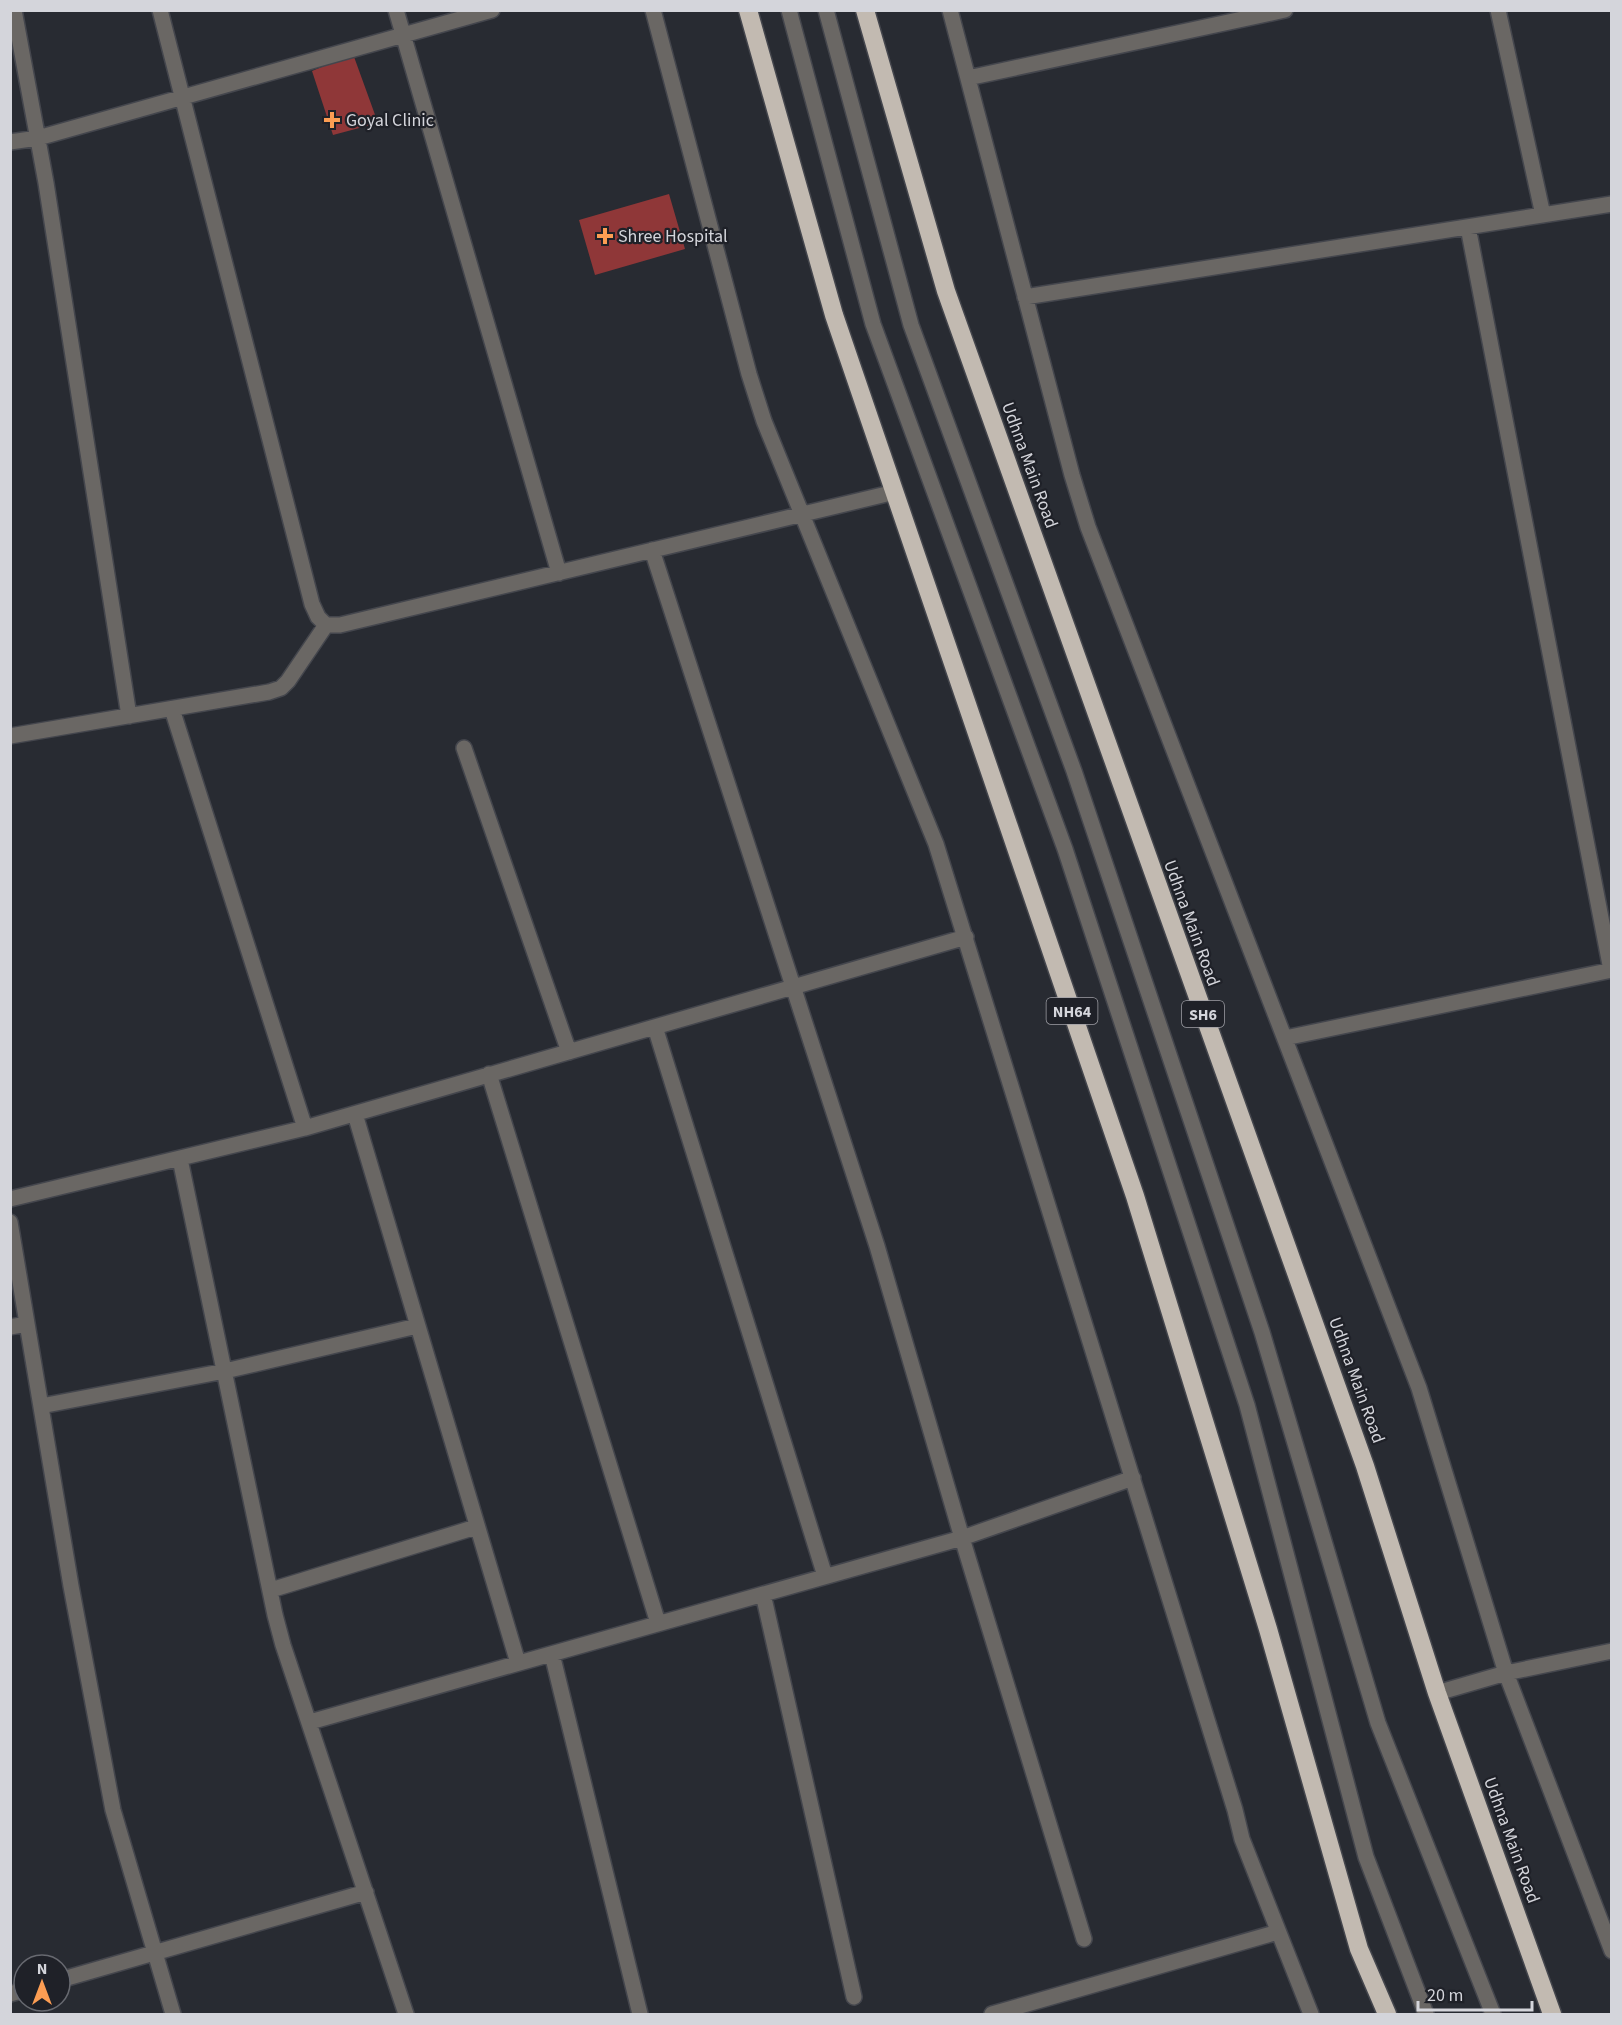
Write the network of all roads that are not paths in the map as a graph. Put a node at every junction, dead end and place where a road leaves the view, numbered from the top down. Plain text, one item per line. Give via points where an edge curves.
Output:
1 (14, 10) edge
2 (160, 10) edge
3 (396, 10) edge
4 (492, 10) edge
5 (653, 10) edge
6 (748, 10) edge
7 (789, 10) edge
8 (826, 10) edge
9 (865, 10) edge
10 (950, 10) edge
11 (1285, 10) edge
12 (1498, 10) edge
13 (404, 34) junction
14 (968, 78) junction
15 (182, 98) junction
16 (38, 138) junction
17 (10, 142) edge
18 (1611, 204) edge
19 (1543, 215) junction
20 (1468, 227) junction
21 (1025, 297) junction
22 (895, 492) junction
23 (801, 513) junction
24 (652, 550) junction
25 (559, 573) junction
26 (326, 625) junction
27 (172, 709) junction
28 (129, 716) junction
29 (10, 736) edge
30 (464, 748) dead end
31 (966, 937) junction
32 (1611, 970) edge
33 (793, 987) junction
34 (655, 1027) junction
35 (1285, 1038) junction
36 (569, 1052) junction
37 (489, 1074) junction
38 (355, 1114) junction
39 (305, 1128) junction
40 (180, 1159) junction
41 (10, 1199) edge
42 (10, 1222) edge
43 (27, 1324) junction
44 (417, 1326) junction
45 (10, 1327) edge
46 (225, 1371) junction
47 (41, 1406) junction
48 (1133, 1478) junction
49 (476, 1527) junction
50 (962, 1538) junction
51 (825, 1576) junction
52 (270, 1590) junction
53 (762, 1594) junction
54 (658, 1623) junction
55 (1611, 1651) edge
56 (552, 1654) junction
57 (518, 1663) junction
58 (1506, 1673) junction
59 (1437, 1693) junction
60 (310, 1722) junction
61 (366, 1892) junction
62 (1278, 1932) junction
63 (1084, 1939) dead end
64 (1611, 1951) edge
65 (155, 1954) junction
66 (72, 1977) edge
67 (854, 1997) dead end
68 (173, 2014) edge
69 (406, 2014) edge
70 (640, 2014) edge
71 (992, 2014) edge
72 (1311, 2014) edge
73 (1387, 2014) edge
74 (1426, 2014) edge
75 (1493, 2014) edge
76 (1552, 2014) edge

1 - 16 street
2 - 15 street
3 - 13 street
4 - 13 street
5 - 23 street via 749,374
6 - 22 highway, NH64 via 834,315
7 - 74 street via 873,324 1076,883 1247,1404 1366,1857
8 - 75 street via 911,325 1060,731 1262,1332 1378,1723
9 - 59 highway, Udhna Main Road / SH6 via 946,291 1365,1466
10 - 14 street
11 - 14 street
12 - 19 street
13 - 15 street
13 - 25 street
14 - 21 street
15 - 16 street
15 - 26 street via 312,604
16 - 17 street
16 - 28 street
18 - 19 street
19 - 20 street
20 - 21 street
20 - 32 street
21 - 35 street via 1088,527
22 - 23 street
22 - 73 highway, NH64 via 1135,1196 1268,1629 1359,1949
23 - 24 street
23 - 31 street via 936,844
24 - 25 street
24 - 33 street
25 - 26 street via 340,625
26 - 27 street via 281,688
27 - 28 street
27 - 39 street
28 - 29 street
30 - 36 street
31 - 33 street
31 - 48 street
32 - 35 street
33 - 34 street
33 - 50 street via 877,1246
34 - 36 street
34 - 51 street
35 - 58 street via 1419,1388
36 - 37 street
37 - 38 street
37 - 54 street
38 - 39 street
38 - 44 street
39 - 40 street
40 - 41 street
40 - 46 street
42 - 43 street
43 - 45 street
43 - 47 street
44 - 46 street
44 - 49 street
46 - 47 street
46 - 52 street
47 - 65 street via 113,1810
48 - 50 street
48 - 62 street via 1242,1839
49 - 52 street
49 - 57 street
50 - 51 street
50 - 63 street
51 - 53 street
52 - 60 street
53 - 54 street
53 - 67 street
54 - 56 street
55 - 58 street
56 - 57 street
56 - 70 street
57 - 60 street
58 - 59 street
58 - 64 street
59 - 76 highway, Udhna Main Road / SH6
60 - 61 street
61 - 65 street
61 - 69 street
62 - 71 street
62 - 72 street
65 - 66 street
65 - 68 street

